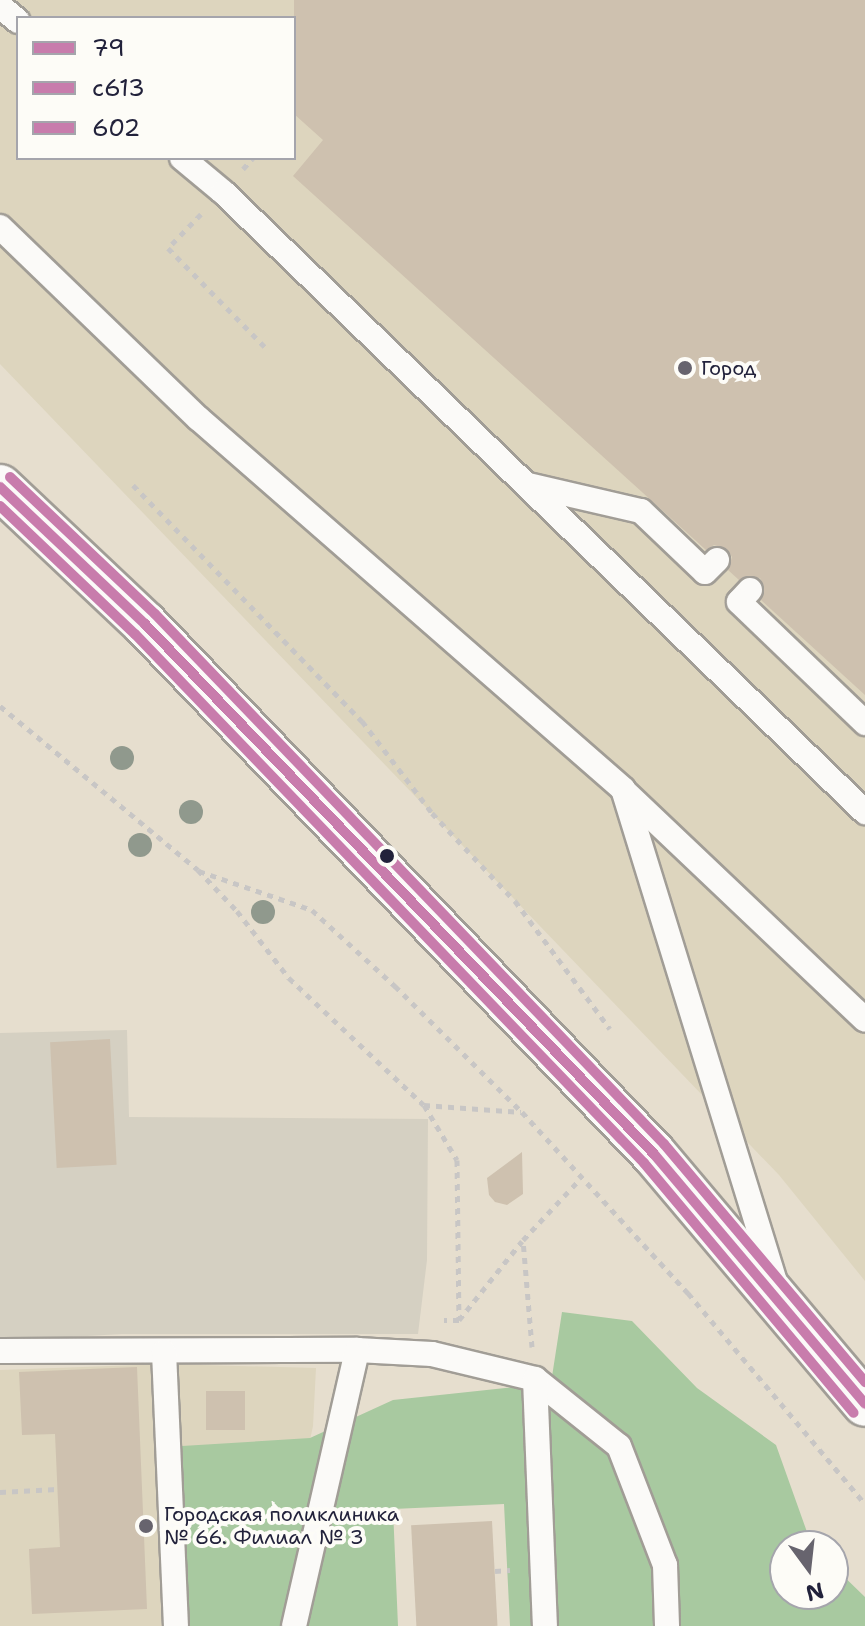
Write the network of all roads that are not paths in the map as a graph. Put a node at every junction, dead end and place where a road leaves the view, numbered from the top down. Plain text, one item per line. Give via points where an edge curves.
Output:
1 (0, 6) edge
2 (16, 19) edge
3 (184, 160) edge
4 (0, 227) edge
5 (526, 484) junction
6 (0, 487) edge
7 (16, 521) edge
8 (717, 560) dead end
9 (750, 590) dead end
10 (865, 723) edge
11 (623, 789) junction
12 (865, 812) edge
13 (865, 1020) edge
14 (781, 1303) junction
15 (357, 1350) junction
16 (0, 1351) edge
17 (164, 1352) junction
18 (535, 1379) junction
19 (865, 1404) edge
20 (176, 1626) edge
21 (294, 1626) edge
22 (545, 1626) edge
23 (667, 1626) edge

1 - 2 lane
3 - 5 lane
4 - 11 lane via 198,418
5 - 8 lane via 641,511 705,572
5 - 12 lane
6 - 7 main road
7 - 14 main road via 145,624 654,1154
9 - 10 lane via 739,602
11 - 13 lane
11 - 14 lane
14 - 19 main road
15 - 17 lane
15 - 18 lane via 432,1354
15 - 21 lane
16 - 17 lane
17 - 20 lane
18 - 22 lane
18 - 23 lane via 619,1446 665,1565

